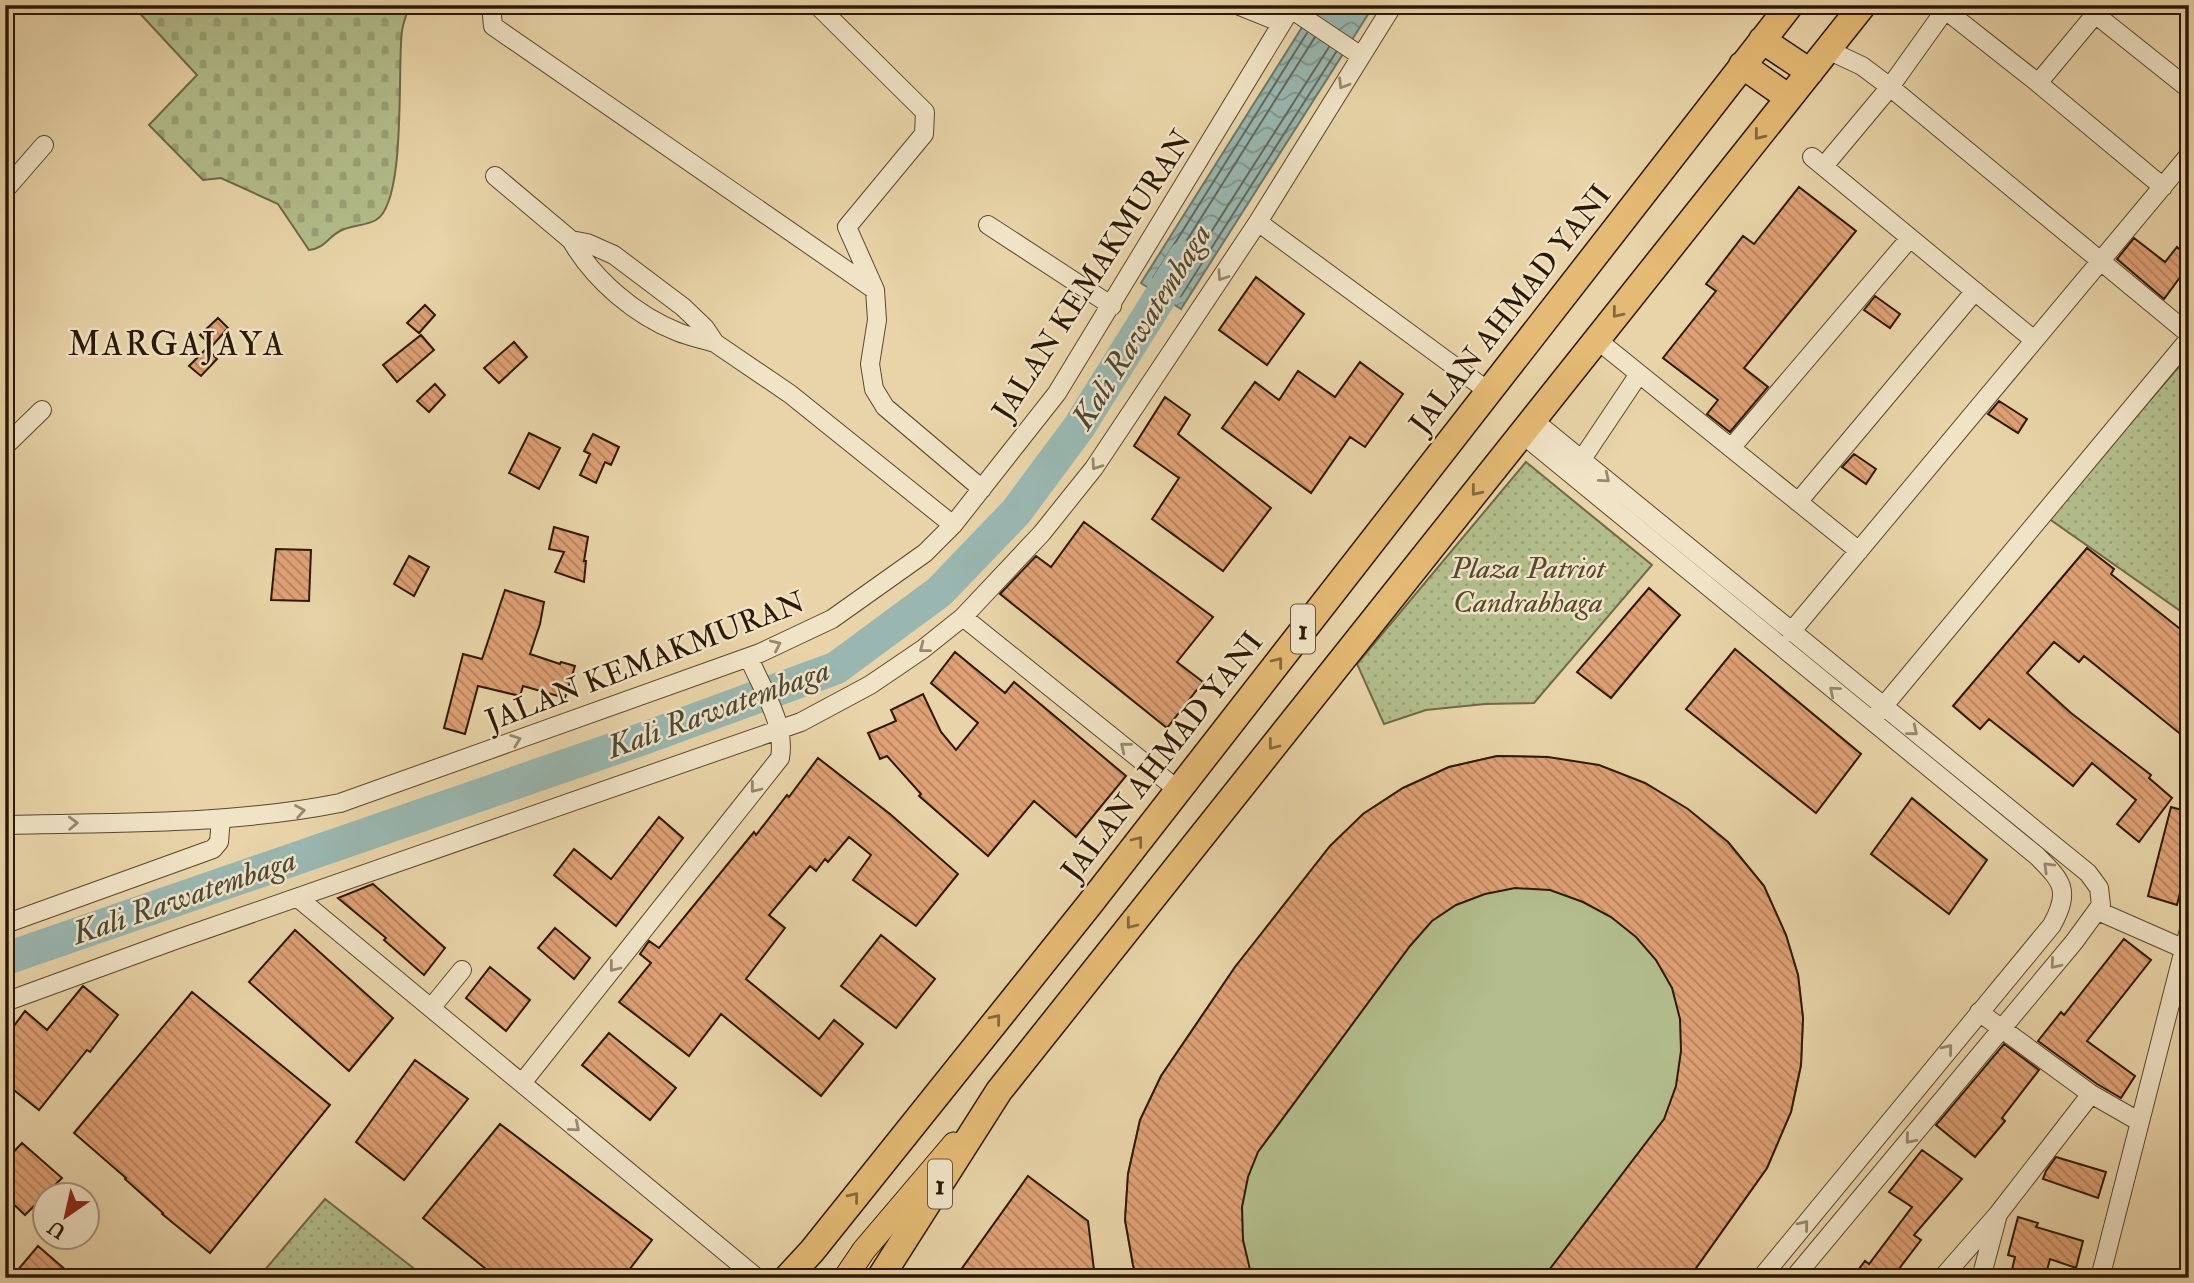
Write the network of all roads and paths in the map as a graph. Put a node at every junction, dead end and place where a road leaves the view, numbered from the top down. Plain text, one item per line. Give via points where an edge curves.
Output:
1 (491, 5) edge
2 (817, 5) edge
3 (1237, 5) edge
4 (1393, 5) edge
5 (1790, 5) edge
6 (1863, 5) edge
7 (1942, 8) edge
8 (2099, 10) edge
9 (1292, 13) edge
10 (1762, 40) junction
11 (1828, 50) junction
12 (1356, 52) junction
13 (1742, 65) junction
14 (1810, 72) junction
15 (2038, 83) junction
16 (1890, 87) junction
17 (2189, 89) edge
18 (1789, 99) junction
19 (44, 145) dead end
20 (2189, 155) edge
21 (495, 176) dead end
22 (2162, 187) junction
23 (5, 190) edge
24 (1258, 222) junction
25 (988, 225) dead end
26 (1910, 238) junction
27 (571, 240) junction
28 (2099, 262) junction
29 (875, 290) junction
30 (1975, 291) junction
31 (1112, 306) junction
32 (2189, 336) edge
33 (1596, 339) junction
34 (2034, 340) junction
35 (715, 343) junction
36 (1639, 374) junction
37 (1488, 391) junction
38 (42, 410) dead end
39 (1527, 426) junction
40 (5, 446) edge
41 (1731, 448) junction
42 (1582, 459) junction
43 (982, 489) junction
44 (1798, 502) junction
45 (953, 525) junction
46 (1859, 551) junction
47 (962, 617) junction
48 (1794, 629) junction
49 (751, 664) junction
50 (1883, 707) junction
51 (1870, 722) junction
52 (779, 726) junction
53 (1178, 790) junction
54 (220, 819) junction
55 (5, 825) edge
56 (298, 898) junction
57 (2098, 911) junction
58 (5, 924) edge
59 (2189, 930) edge
60 (2186, 950) edge
61 (462, 970) dead end
62 (5, 1002) edge
63 (431, 1008) junction
64 (1979, 1012) junction
65 (2001, 1028) junction
66 (522, 1083) junction
67 (999, 1091) junction
68 (2091, 1094) junction
69 (2140, 1122) junction
70 (1998, 1214) junction
71 (812, 1251) junction
72 (1765, 1276) edge
73 (757, 1278) edge
74 (787, 1278) edge
75 (799, 1278) edge
76 (845, 1278) edge
77 (880, 1278) edge
78 (1794, 1278) edge
79 (1942, 1278) edge
80 (1981, 1278) edge
81 (2100, 1278) edge

1 - 29 street via 493,26
2 - 29 street via 925,111 924,134 847,227
3 - 9 street
4 - 12 street
5 - 10 highway, JALAN AHMAD YANI / 1
6 - 11 highway, 1
7 - 15 street
7 - 16 street
8 - 15 street
8 - 17 street
9 - 12 street
9 - 31 street, JALAN KEMAKMURAN
10 - 13 highway, JALAN AHMAD YANI / 1
10 - 14 highway
11 - 14 highway, 1
11 - 16 street via 1862,66
12 -> 24 street
13 - 18 highway
13 - 37 highway, JALAN AHMAD YANI / 1
14 - 18 highway, 1
15 - 22 street
16 - 26 street via 1818,162
16 - 28 street
18 -> 33 highway, 1
19 - 23 street
20 - 22 street
21 - 27 street
22 - 28 street
24 - 37 street
24 -> 47 street via 1094,468 1042,533
25 - 31 street
26 - 30 street
26 - 41 street
27 - 35 street via 614,256 695,317
27 - 35 street via 598,278 635,308 678,332
28 - 32 street
28 - 34 street
29 - 43 street via 877,320 870,364 874,388 885,407
30 - 34 street
30 - 44 street
31 - 43 street, JALAN KEMAKMURAN via 1057,393
32 - 50 street
33 - 36 street
33 - 39 highway, 1
34 - 46 street
35 - 45 street via 790,394
36 - 41 street
36 - 42 street
53 -> 37 highway, JALAN AHMAD YANI / 1
38 - 40 street
39 - 42 street
51 -> 39 street
39 -> 67 highway, 1
41 - 44 street
42 -> 48 street
43 - 45 street, JALAN KEMAKMURAN
44 - 46 street
49 -> 45 street, JALAN KEMAKMURAN via 832,619 898,574
46 - 48 street
47 -> 52 street via 870,685 801,722
53 -> 47 street
48 - 50 street
49 - 52 street
54 -> 49 street, JALAN KEMAKMURAN via 293,813 340,803
50 - 51 street
50 -> 57 street via 2088,873 2099,888
64 -> 51 street via 2052,925 2064,892 2059,878
52 - 56 street
52 -> 66 street via 780,758
71 -> 53 highway, JALAN AHMAD YANI / 1
55 -> 54 street, JALAN KEMAKMURAN
54 - 58 street via 219,842 213,849
56 - 62 street
56 - 63 street
57 - 60 street
57 -> 65 street
59 - 60 street
60 - 69 street
61 - 63 street
63 - 66 street
64 - 65 street
72 -> 64 street
65 - 68 street
65 -> 78 street
66 -> 73 street
67 - 76 main road
67 - 77 highway, 1
68 - 69 street
68 - 70 street
69 - 81 street
70 - 79 street
70 - 80 street
71 - 74 highway, JALAN AHMAD YANI / 1
71 - 75 main road

